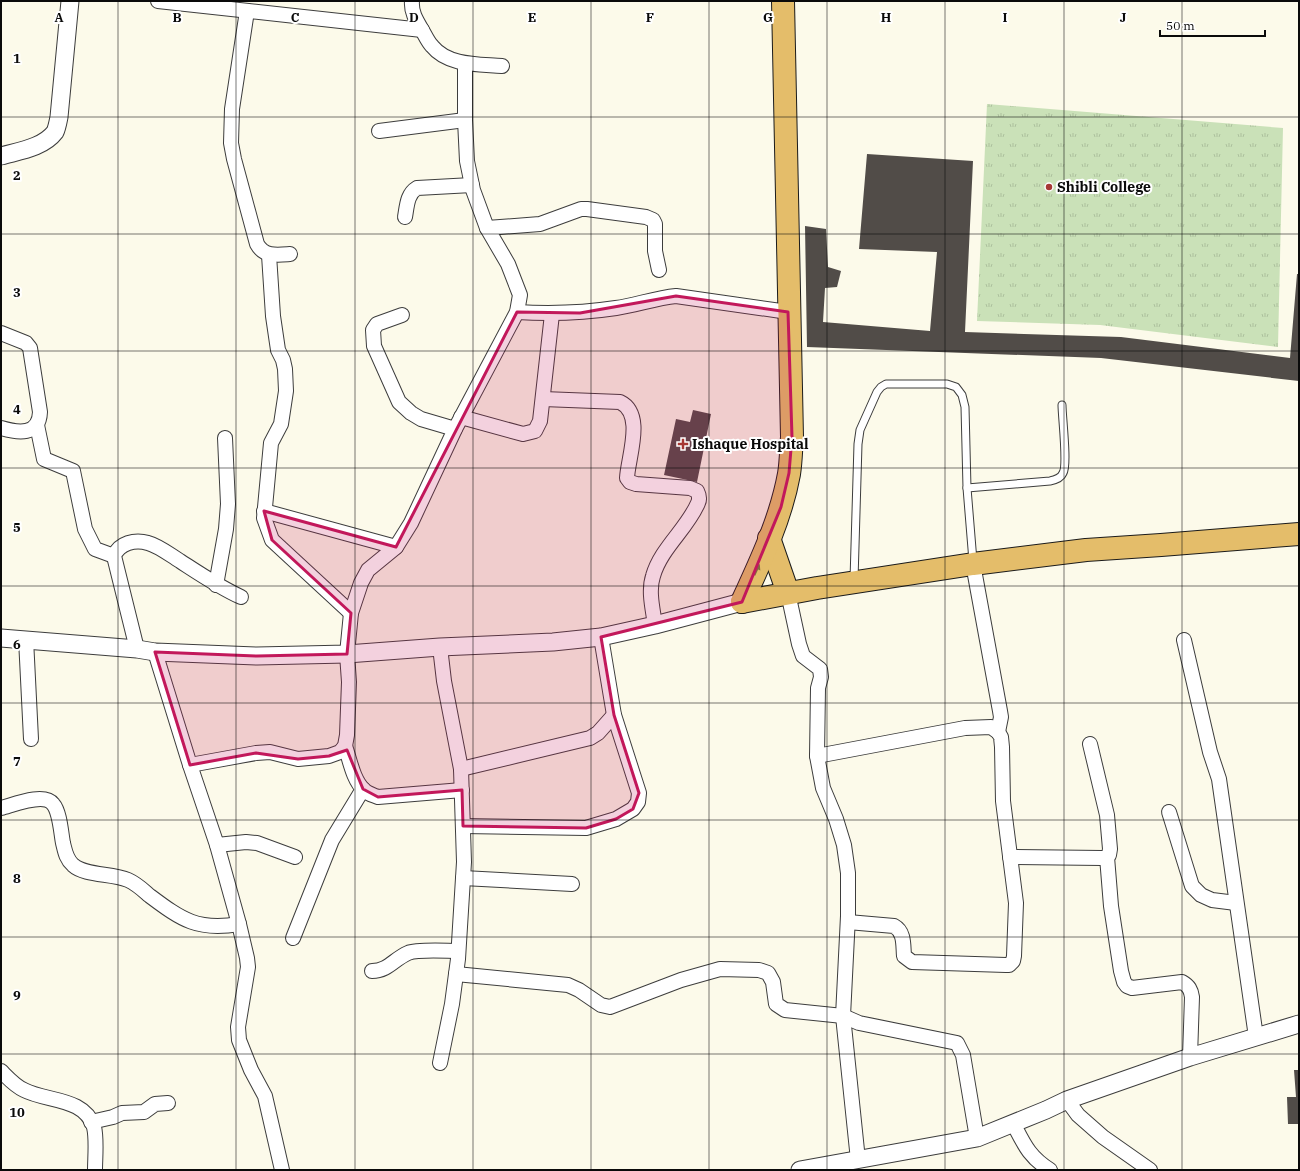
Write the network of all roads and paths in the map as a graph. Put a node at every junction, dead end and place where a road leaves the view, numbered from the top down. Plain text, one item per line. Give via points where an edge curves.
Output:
1 (70, 1) edge
2 (158, 1) edge
3 (412, 1) edge
4 (783, 1) edge
5 (255, 8) edge
6 (422, 30) junction
7 (465, 64) junction
8 (502, 66) dead end
9 (465, 120) junction
10 (379, 132) dead end
11 (1, 156) edge
12 (472, 185) junction
13 (404, 217) dead end
14 (487, 228) junction
15 (290, 254) dead end
16 (269, 255) junction
17 (659, 270) dead end
18 (517, 312) junction
19 (788, 312) junction
20 (552, 314) junction
21 (402, 315) dead end
22 (1, 333) edge
23 (543, 399) junction
24 (1062, 405) dead end
25 (458, 423) junction
26 (36, 425) junction
27 (1, 428) edge
28 (225, 438) dead end
29 (967, 488) junction
30 (264, 511) junction
31 (1299, 534) edge
32 (769, 538) junction
33 (396, 547) junction
34 (114, 556) junction
35 (973, 564) junction
36 (854, 582) junction
37 (216, 585) junction
38 (788, 592) junction
39 (241, 597) dead end
40 (742, 602) junction
41 (351, 613) junction
42 (655, 625) junction
43 (601, 637) junction
44 (1, 638) edge
45 (26, 639) junction
46 (1184, 640) dead end
47 (440, 647) junction
48 (137, 649) junction
49 (155, 652) junction
50 (347, 654) junction
51 (614, 716) junction
52 (998, 732) junction
53 (31, 740) dead end
54 (1090, 744) dead end
55 (345, 746) junction
56 (817, 756) junction
57 (190, 765) junction
58 (461, 769) junction
59 (363, 790) junction
60 (462, 790) junction
61 (1, 808) edge
62 (1169, 812) dead end
63 (463, 826) junction
64 (217, 845) junction
65 (295, 857) dead end
66 (1010, 857) junction
67 (1107, 858) junction
68 (463, 878) junction
69 (572, 884) dead end
70 (1236, 903) junction
71 (848, 922) junction
72 (239, 924) junction
73 (292, 938) dead end
74 (458, 951) junction
75 (372, 971) dead end
76 (456, 974) junction
77 (843, 1016) junction
78 (1299, 1024) edge
79 (1256, 1037) junction
80 (1190, 1057) junction
81 (440, 1063) dead end
82 (1, 1071) edge
83 (1067, 1100) junction
84 (168, 1103) dead end
85 (91, 1122) junction
86 (1014, 1123) junction
87 (978, 1138) junction
88 (858, 1160) junction
89 (95, 1170) edge
90 (282, 1170) edge
91 (800, 1170) edge
92 (1050, 1170) edge
93 (1150, 1170) edge

1 - 11 street via 60,117 55,131 37,145
2 - 5 street
3 - 6 street via 414,15
4 - 19 highway
5 - 6 street
5 - 16 street via 232,109 231,143 257,244 260,250
6 - 7 street via 431,46 442,55
7 - 8 street
7 - 9 street
9 - 10 street
9 - 12 street via 467,161
12 - 13 street via 417,188 409,196
12 - 14 street
14 - 17 street via 540,224 587,208 646,217 655,224 655,252
14 - 18 street via 508,264 520,295
15 - 16 street
16 - 30 street via 273,316 278,350 285,368 286,391 281,424 271,443
18 - 20 street
18 - 25 street
19 - 20 street via 676,296 616,308
19 - 32 highway via 792,437 789,473 781,507
20 - 23 street
21 - 25 street via 377,324 373,330 374,346 399,402 420,419
22 - 26 street via 26,343 30,348 40,412 40,420
23 - 25 street via 539,426 535,431 522,434
23 - 42 street via 620,402 626,405 634,426 626,478 636,484 690,488 699,495 699,501 688,520 671,542 653,574 651,583
24 - 29 lane via 1065,463 1063,473 1058,478 1050,481
25 - 33 street via 412,522
26 - 27 street via 23,432
26 - 34 street via 44,459 73,471 85,528 95,549
28 - 37 street via 228,504
29 - 35 lane
29 - 36 lane via 965,407 962,395 956,387 947,384 886,384 881,387 860,430 858,444
30 - 33 street
30 - 41 street via 272,540
31 - 35 highway via 1086,550
32 - 38 highway
40 -> 32 highway
33 - 41 street via 368,570
34 - 37 street via 120,547 140,541 154,545
34 - 48 street
35 - 36 highway
35 - 52 street via 1000,711
36 - 38 highway
37 - 39 street
38 - 40 highway
38 - 56 street via 803,656 820,669
40 - 42 street
41 - 50 street
42 - 43 street
43 - 47 street via 553,642
43 - 51 street
44 - 45 street
45 - 48 street
45 - 53 street
46 - 70 street via 1210,752 1219,778
47 - 50 street
47 - 58 street
48 - 49 street
49 - 50 street via 257,656
49 - 57 street
50 - 55 street via 349,682
51 - 58 street via 590,738
51 - 63 street via 639,794 638,802 633,808 616,818 586,828
52 - 56 street via 991,728 965,728
52 - 66 street via 1001,737 1003,801
54 - 67 street via 1107,815 1110,849
55 - 57 street via 340,752 329,756 298,759 270,752 256,752
55 - 59 street
56 - 71 street via 823,788 844,845 848,873
57 - 64 street
58 - 60 street
59 - 60 street via 378,797
59 - 73 street via 332,840
60 - 63 street
61 - 72 street via 35,799 49,801 58,814 65,850 68,860 73,865 126,879 171,912 192,922 214,927
62 - 70 street via 1192,886 1201,895 1212,900
63 - 68 street
64 - 65 street via 257,843
64 - 72 street
66 - 67 street
66 - 71 street via 1016,903 1014,956 1009,965 912,962 904,956 903,940 898,928
67 - 80 street via 1113,922 1124,982 1132,988 1182,982 1188,986 1192,997
68 - 69 street
68 - 74 street
70 - 79 street
71 - 77 street
72 - 90 street via 248,967 238,1027 239,1040 264,1096
74 - 75 street via 409,952 386,969
74 - 76 street
76 - 77 street via 568,985 600,1005 610,1007 713,970 759,970 771,976 776,1004 785,1010
76 - 81 street
77 - 87 street via 859,1023 957,1043 963,1055
77 - 88 street
78 - 79 street
79 - 80 street
80 - 83 street
82 - 85 street via 22,1090 71,1103 86,1114
83 - 86 street
83 - 93 street via 1078,1116
84 - 85 street via 156,1104 144,1112 122,1112
85 - 89 street via 95,1135
86 - 87 street
86 - 92 street via 1033,1158
87 - 88 street
88 - 91 street

